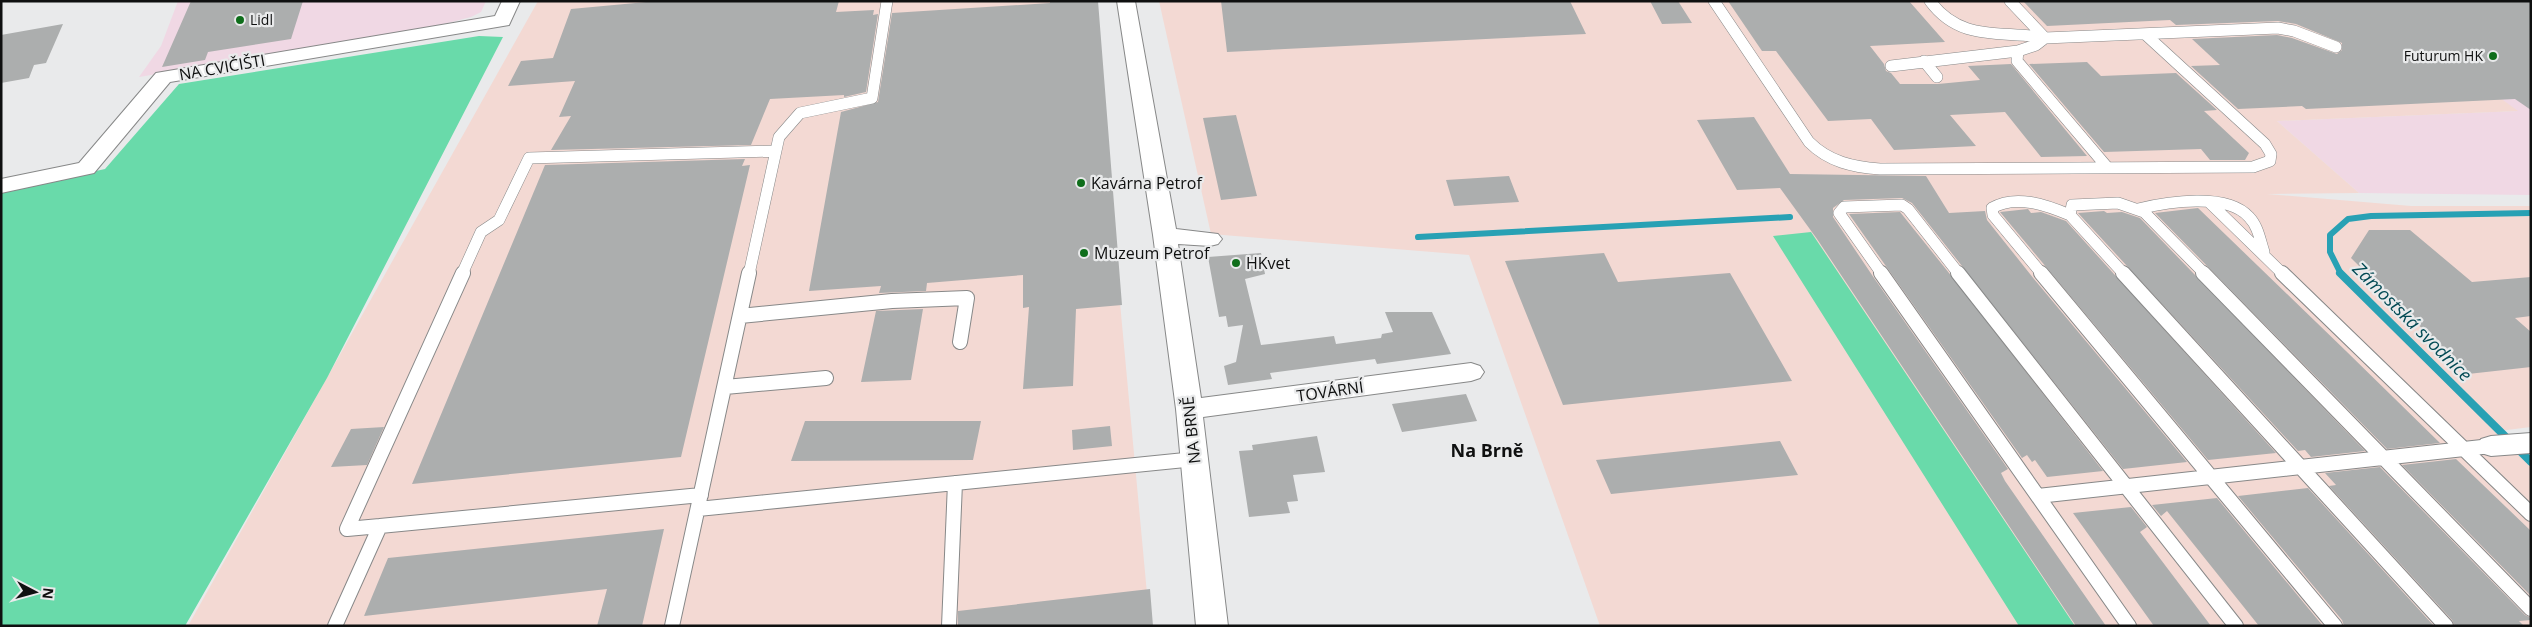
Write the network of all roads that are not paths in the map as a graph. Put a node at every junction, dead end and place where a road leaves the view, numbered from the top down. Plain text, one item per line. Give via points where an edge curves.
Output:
1 (492, 1) edge
2 (511, 1) edge
3 (887, 1) edge
4 (1126, 1) edge
5 (1714, 1) edge
6 (1930, 1) edge
7 (2010, 1) edge
8 (485, 24) junction
9 (2145, 34) junction
10 (2045, 38) junction
11 (2336, 47) dead end
12 (2018, 51) junction
13 (1924, 61) junction
14 (1891, 66) dead end
15 (1937, 77) dead end
16 (776, 150) junction
17 (2107, 167) junction
18 (1, 186) edge
19 (2138, 209) junction
20 (2070, 215) junction
21 (1165, 235) junction
22 (1210, 239) dead end
23 (740, 316) junction
24 (960, 342) dead end
25 (1471, 372) dead end
26 (826, 378) dead end
27 (725, 387) junction
28 (1190, 409) junction
29 (2531, 443) edge
30 (2478, 448) junction
31 (2384, 458) junction
32 (1195, 459) junction
33 (2301, 467) junction
34 (2211, 477) junction
35 (955, 483) junction
36 (2127, 487) junction
37 (2038, 496) junction
38 (700, 502) junction
39 (2531, 514) edge
40 (380, 526) junction
41 (2531, 608) edge
42 (335, 626) edge
43 (672, 626) edge
44 (949, 626) edge
45 (1212, 626) edge
46 (2129, 626) edge
47 (2236, 626) edge
48 (2335, 626) edge
49 (2446, 626) edge

1 - 8 street
2 - 8 street, NA CVIČIŠTI via 502,21
3 - 16 lane via 872,98 800,113 779,137
4 - 21 street, NA BRNĚ
5 - 17 lane via 1795,124 1816,150 1833,160 1856,167 1880,169
6 - 10 lane via 1946,18 1972,29 1996,35
7 - 10 lane
8 - 18 street, NA CVIČIŠTI via 163,76 86,168
9 - 10 lane
9 - 11 lane via 2278,28
9 - 17 lane via 2259,138 2268,147 2272,158 2266,164 2253,166
10 - 12 lane
12 - 13 lane
12 - 17 lane via 2016,57 2020,65
13 - 14 lane
13 - 15 lane
16 - 23 lane
16 - 40 lane via 529,158 499,220 481,232 347,529
19 - 20 lane via 2118,203 2095,202 2072,205
19 - 30 lane via 2208,202
19 - 31 lane
20 - 33 lane
20 - 34 lane via 2040,203 1996,204 1992,208 1993,215
21 - 22 street
21 - 28 street, NA BRNĚ
23 - 24 lane via 892,301 967,298
23 - 27 lane
25 - 28 street, TOVÁRNÍ
26 - 27 lane
27 - 38 lane
28 - 32 street, NA BRNĚ
29 - 30 street
30 - 31 lane
30 - 39 lane
31 - 33 lane
31 - 41 lane
32 - 35 lane
32 - 45 street, NA BRNĚ
33 - 34 lane
33 - 49 lane
34 - 36 lane
34 - 48 lane
35 - 38 lane
35 - 44 lane
36 - 37 lane
36 - 37 lane via 1908,208 1844,208 1839,213
36 - 47 lane
37 - 46 lane
38 - 40 lane
38 - 43 lane
40 - 42 lane

